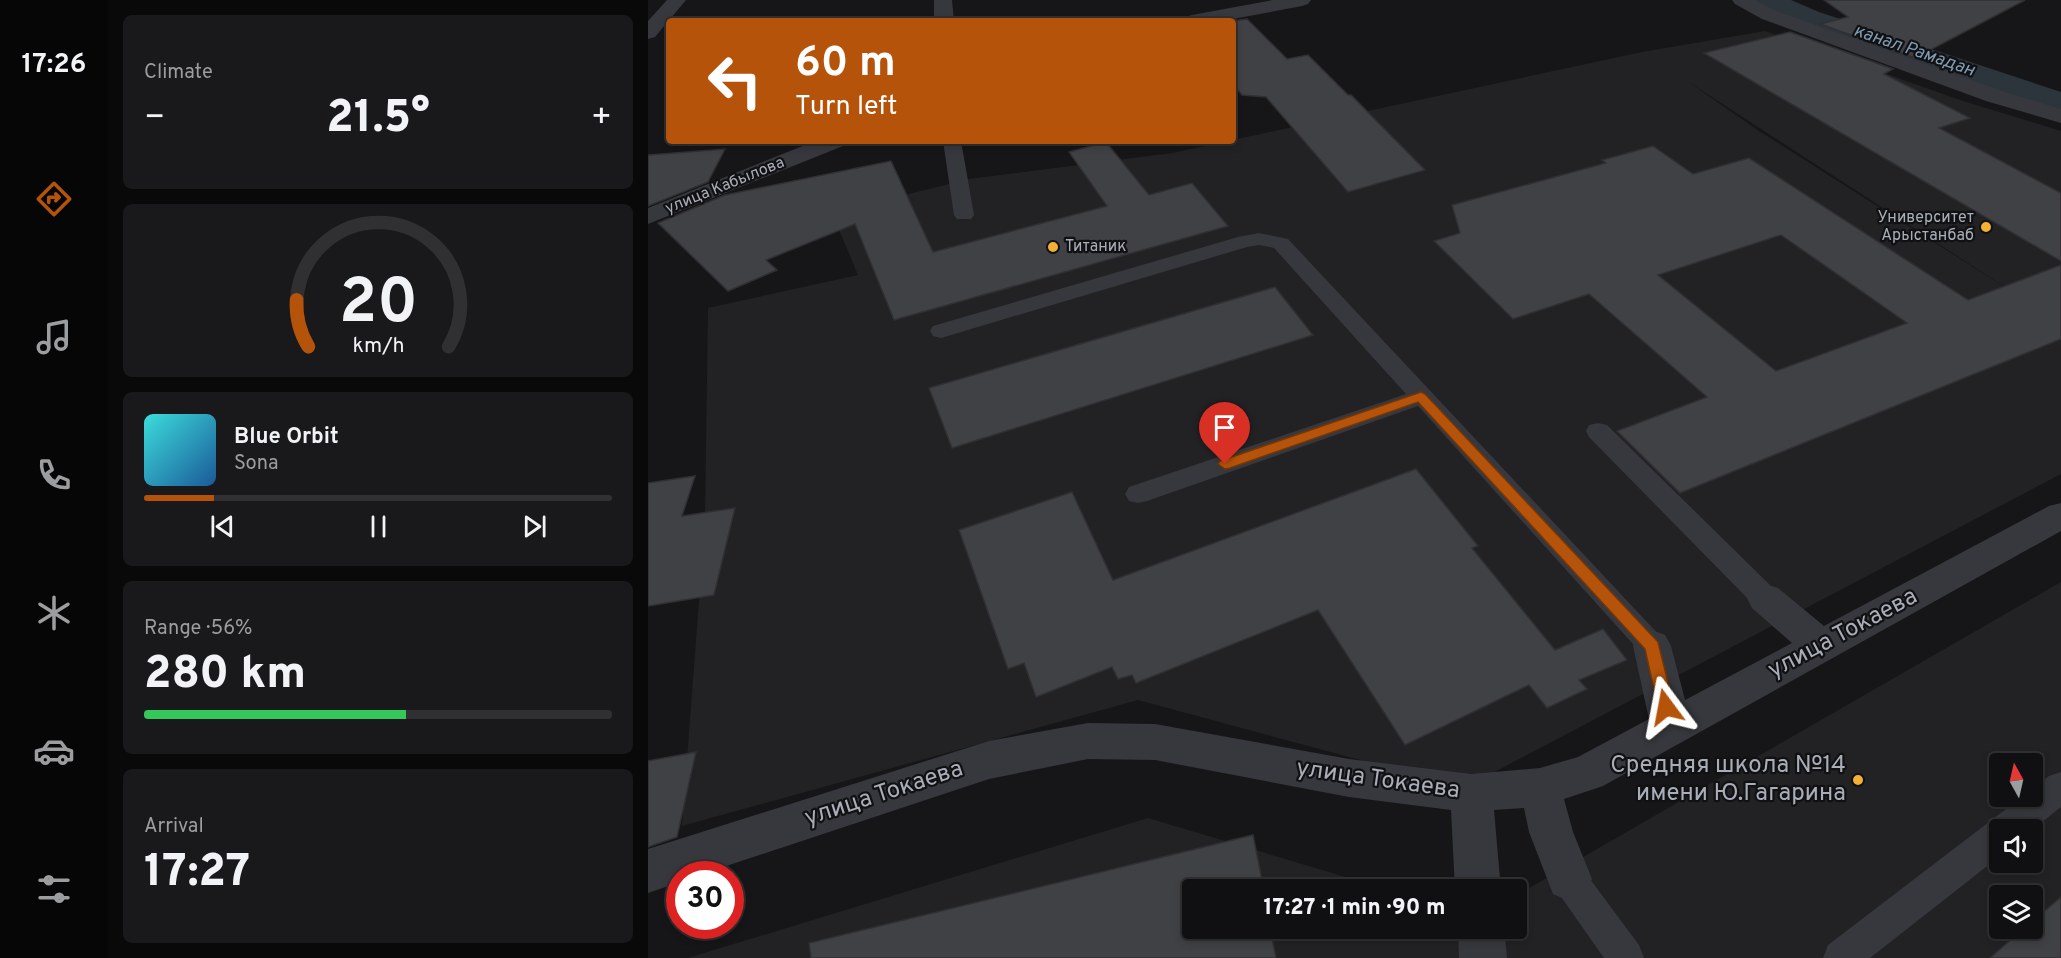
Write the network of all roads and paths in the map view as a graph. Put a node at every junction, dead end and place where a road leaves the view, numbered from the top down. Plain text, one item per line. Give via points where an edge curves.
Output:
1 (677, 0) edge
2 (943, 0) edge
3 (1302, 0) edge
4 (1741, 0) edge
5 (944, 18) edge
6 (1208, 18) edge
7 (648, 33) edge
8 (2061, 116) edge
9 (828, 144) edge
10 (952, 144) edge
11 (964, 215) dead end
12 (648, 217) edge
13 (940, 331) dead end
14 (1421, 397) junction
15 (1598, 431) dead end
16 (1138, 494) dead end
17 (2061, 515) edge
18 (1765, 598) joint
19 (1821, 645) junction
20 (1652, 646) joint
21 (1671, 728) junction
22 (1540, 787) junction
23 (2061, 787) edge
24 (1472, 793) junction
25 (2020, 819) edge
26 (1989, 843) edge
27 (648, 871) edge
28 (1477, 879) edge
29 (1569, 879) joint
30 (1482, 939) edge
31 (1483, 958) edge
32 (1626, 958) edge
33 (1840, 958) edge

1 - 7 street
2 - 5 street
3 - 6 street
4 - 8 street via 1769,15 1994,96
9 - 12 street, улица Кабылова
10 - 11 lane
13 - 14 lane via 1228,245 1273,240 1291,251
14 - 16 lane
14 - 20 lane
15 - 18 lane
17 - 19 street, улица Токаева
18 - 19 street
19 - 21 street, улица Токаева
20 - 21 street
21 - 22 street, улица Токаева via 1588,773
22 - 24 street, улица Токаева
22 - 29 street via 1551,832
23 - 25 lane
24 - 27 street, улица Токаева via 1349,778 1155,742 1088,741 989,760
24 - 28 street
26 - 33 lane
29 - 32 lane
30 - 31 street

